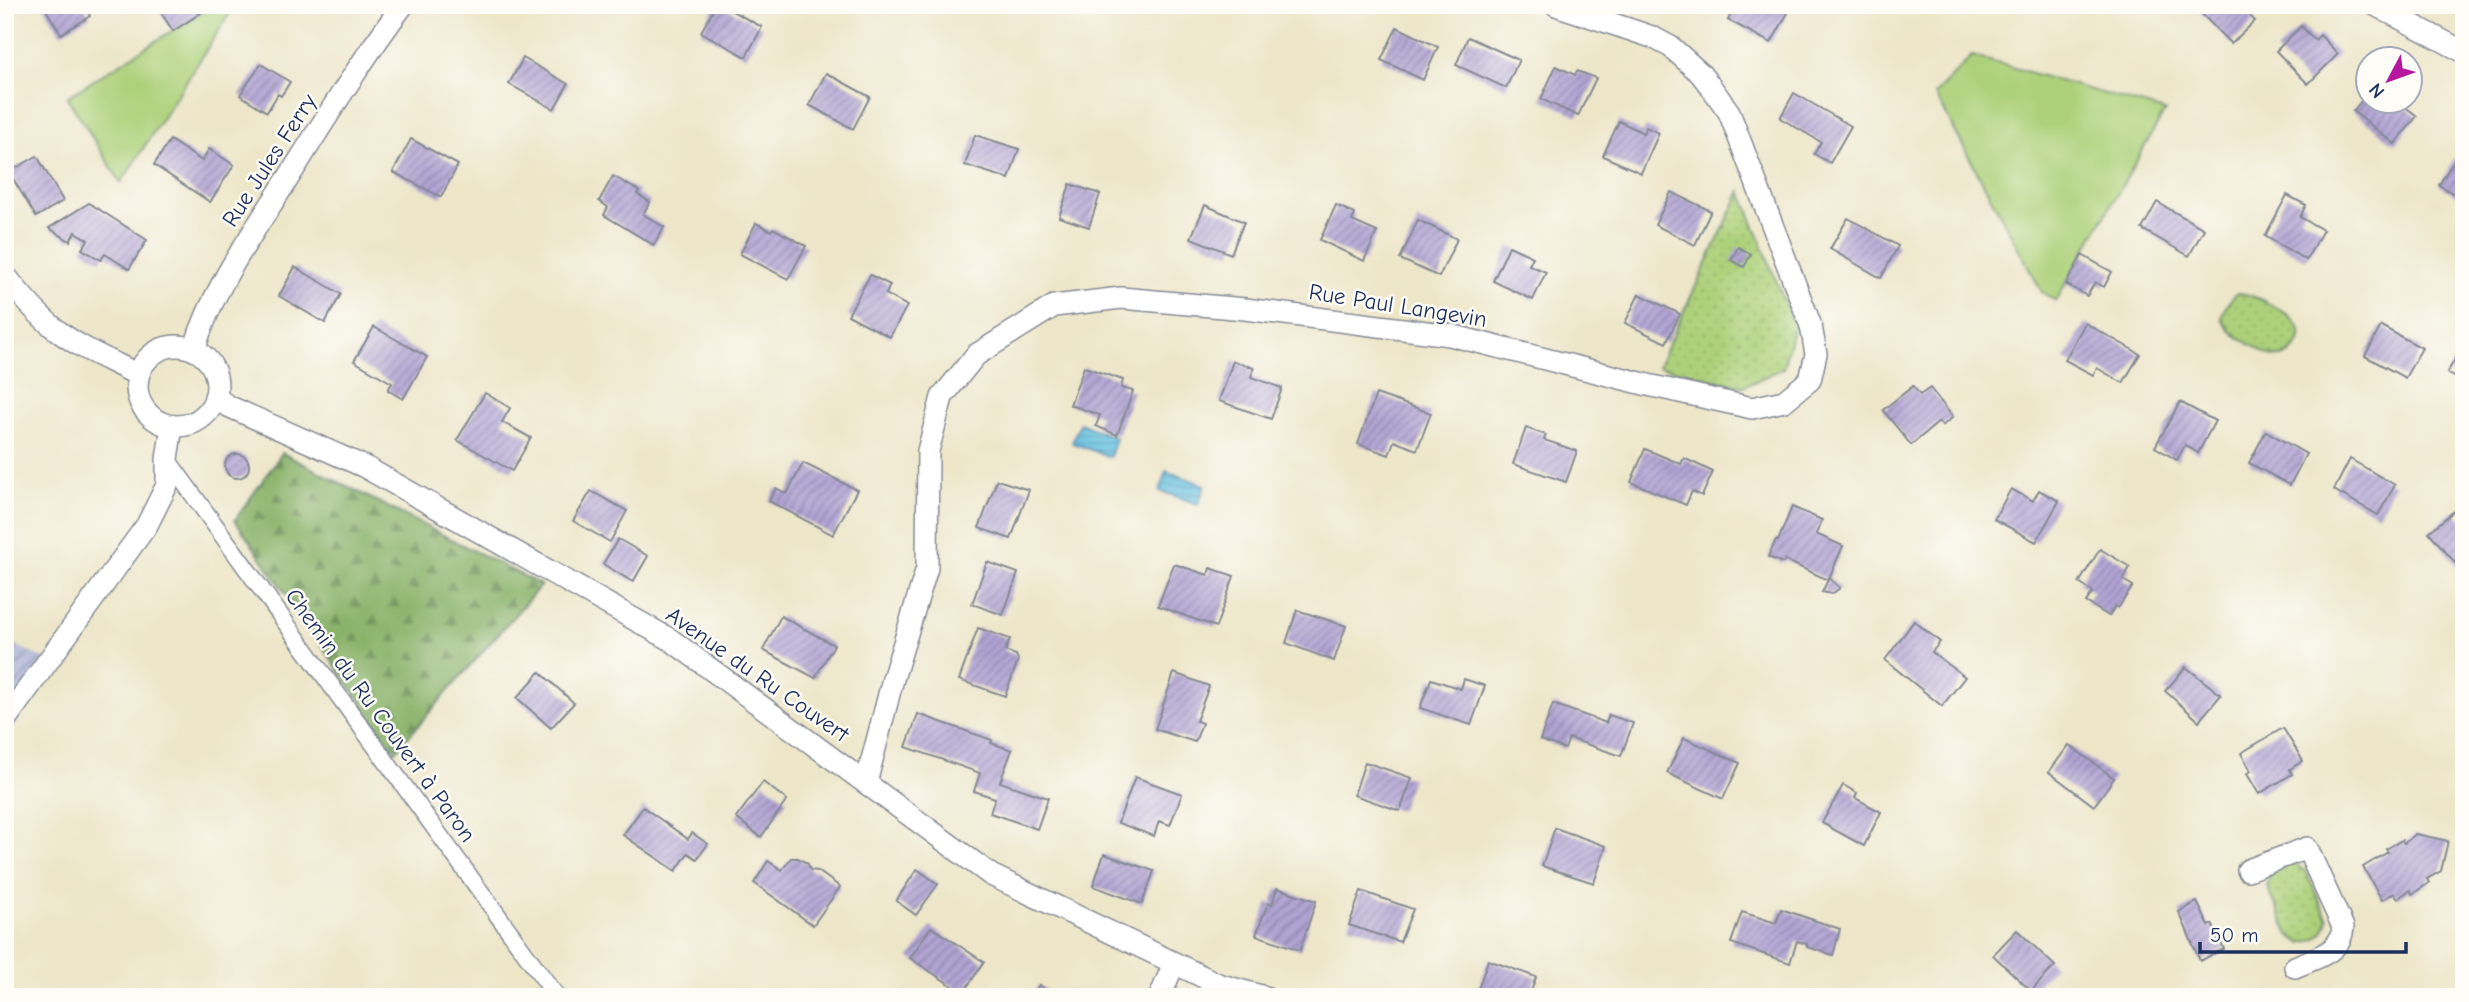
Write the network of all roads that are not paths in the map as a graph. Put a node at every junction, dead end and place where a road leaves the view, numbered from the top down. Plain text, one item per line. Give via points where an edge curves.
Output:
1 (403, 5) edge
2 (1556, 5) edge
3 (2375, 5) edge
4 (2464, 52) edge
5 (5, 275) edge
6 (194, 350) junction
7 (138, 375) junction
8 (215, 397) junction
9 (172, 426) junction
10 (167, 459) junction
11 (5, 720) edge
12 (866, 783) junction
13 (2248, 870) dead end
14 (1174, 963) junction
15 (2295, 967) dead end
16 (557, 997) edge
17 (1160, 997) edge
18 (1265, 997) edge

1 - 6 street, Rue Jules Ferry via 246,244 218,291
2 - 12 street, Rue Paul Langevin via 1671,47 1700,73 1729,112 1811,326 1816,354 1810,380 1784,401 1752,408 1450,335 1121,298 1055,306 976,355 942,397 928,451 927,568
3 - 4 street
5 - 7 street via 54,328
6 - 7 street via 180,346 154,353
6 - 8 street via 211,365
7 - 9 street via 140,403 159,422
8 - 9 street via 204,416 184,426
8 - 12 street, Avenue du Ru Couvert via 365,467 671,640
9 - 10 street
10 - 11 street via 167,485 147,525
10 - 16 street, Chemin du Ru Couvert à Paron
12 - 14 street, Avenue du Ru Couvert via 991,875
13 - 15 street via 2307,848 2343,927 2342,939 2336,947
14 - 17 street
14 - 18 street, Avenue du Ru Couvert via 1218,984

